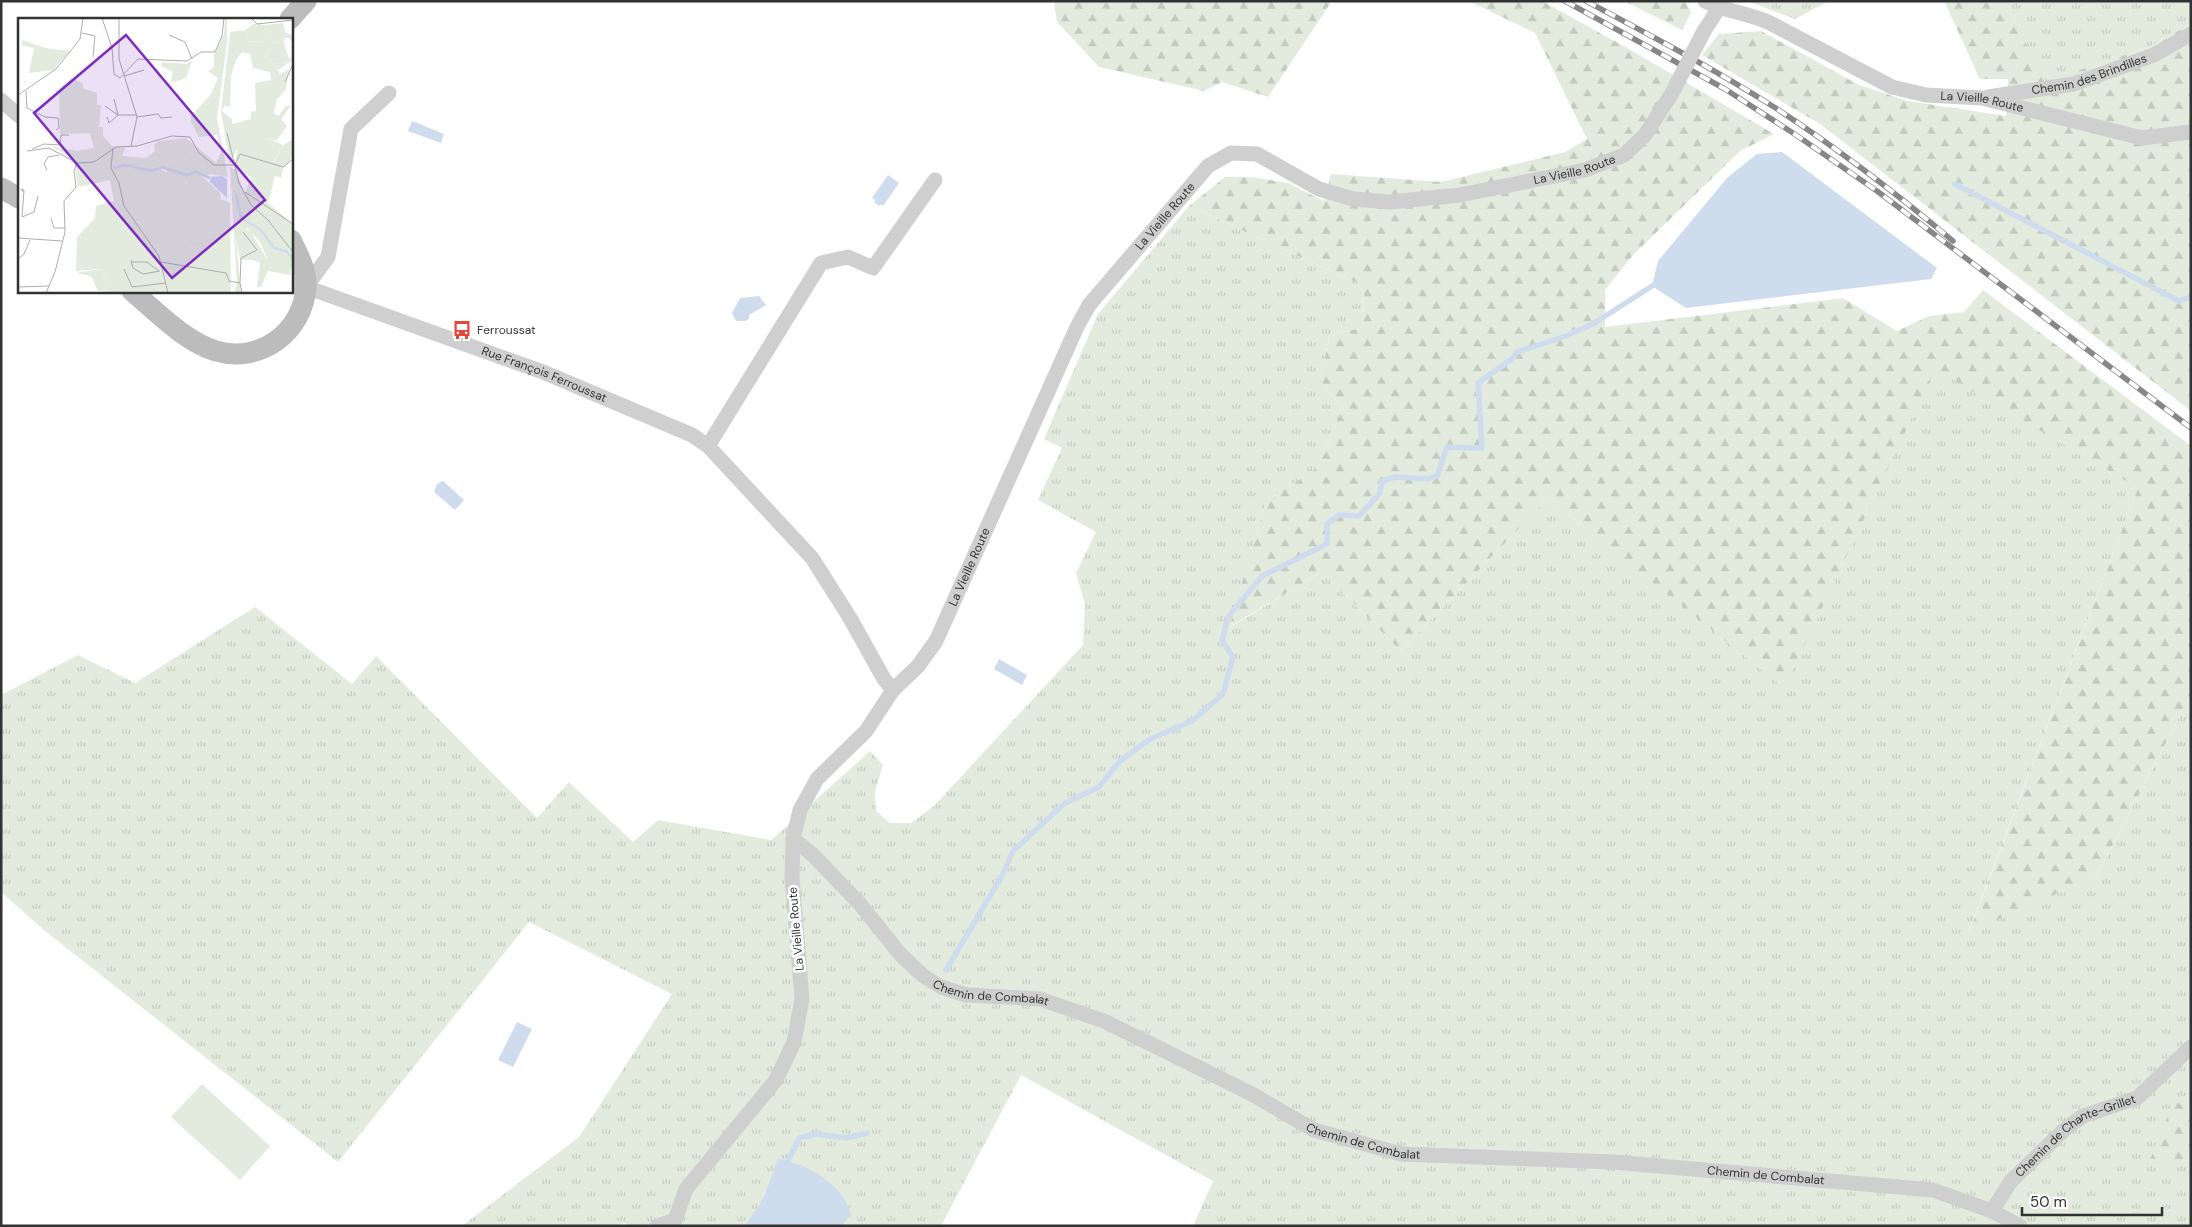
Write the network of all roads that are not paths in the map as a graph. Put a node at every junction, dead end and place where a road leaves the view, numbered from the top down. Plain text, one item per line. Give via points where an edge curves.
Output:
1 (306, 1) edge
2 (1705, 1) edge
3 (1719, 8) junction
4 (291, 18) edge
5 (2191, 34) edge
6 (389, 93) dead end
7 (1982, 98) junction
8 (1, 100) edge
9 (18, 115) edge
10 (2191, 132) edge
11 (935, 180) dead end
12 (1, 188) edge
13 (18, 197) edge
14 (292, 242) edge
15 (299, 285) edge
16 (133, 292) edge
17 (708, 446) junction
18 (893, 690) junction
19 (793, 839) junction
20 (2191, 1047) edge
21 (1992, 1211) junction
22 (676, 1223) edge
23 (657, 1226) edge
24 (2020, 1226) edge

1 - 4 main road
2 - 3 street
3 - 7 street, La Vieille Route via 1763,20 1892,87 1926,95
3 - 18 street, La Vieille Route, bridge via 1645,135 1624,155 1585,170 1460,195 1390,202 1353,199 1319,189 1257,154 1230,153 1208,166 1089,305 936,640 918,666
5 - 7 street, Chemin des Brindilles via 2154,56 2074,84
6 - 15 street via 351,129 328,256
7 - 10 street, La Vieille Route via 2142,138
8 - 9 street
11 - 17 street via 873,268 848,257 821,263
12 - 13 main road
14 - 15 main road via 302,261
15 - 16 main road via 301,309 289,332 268,348 243,353 217,351 185,336
15 - 17 street, Rue François Ferroussat via 543,372 692,435
17 - 18 street, Rue François Ferroussat via 812,558
18 - 19 street, La Vieille Route via 866,731 817,779 800,810
19 - 21 street, Chemin de Combalat via 860,904 900,954 922,975 941,987 966,995 1040,999 1104,1021 1250,1093 1314,1130 1400,1154 1613,1162 1933,1190
19 - 22 street, La Vieille Route via 792,878 802,999 794,1042 776,1080 686,1189
20 - 21 street, Chemin de Chante-Grillet via 2137,1098 2083,1116 2065,1129 2011,1181
21 - 24 street, Chemin de Combalat
22 - 23 street, La Vieille Route

